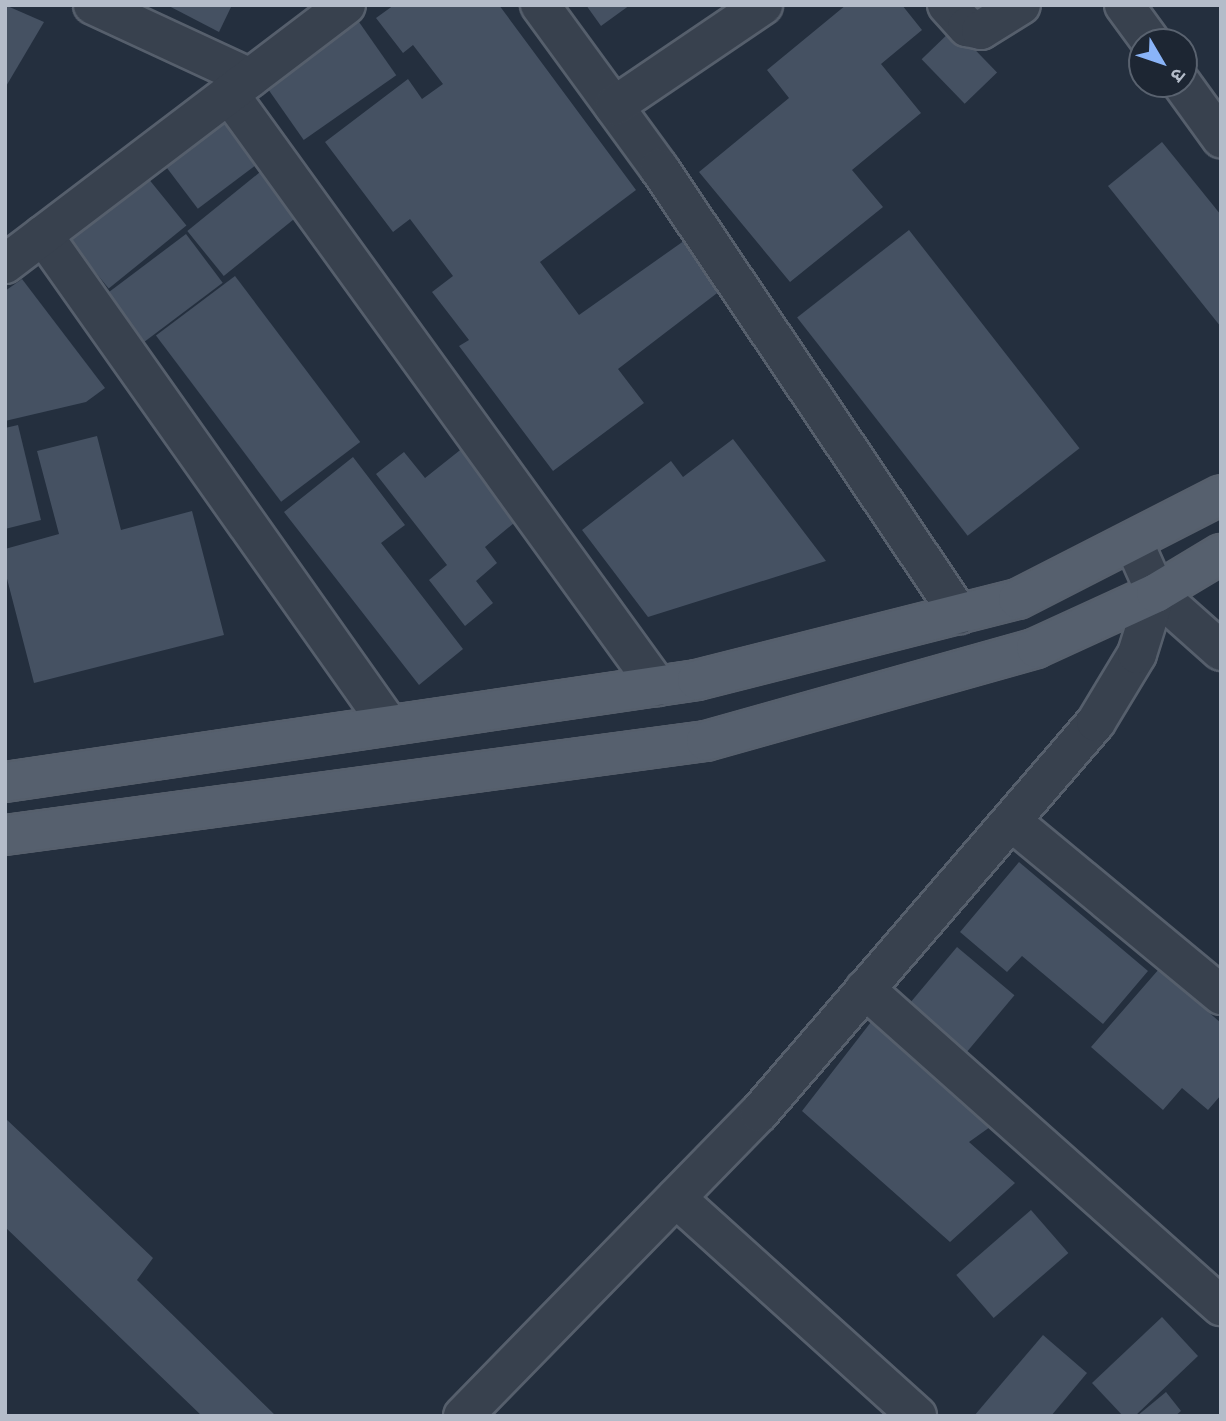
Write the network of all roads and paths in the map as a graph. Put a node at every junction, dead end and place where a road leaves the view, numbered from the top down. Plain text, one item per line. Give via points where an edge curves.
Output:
1 (93, 5) edge
2 (346, 5) edge
3 (540, 5) edge
4 (763, 5) edge
5 (947, 5) edge
6 (1021, 5) edge
7 (1124, 5) edge
8 (1141, 28) edge
9 (240, 86) junction
10 (1192, 98) edge
11 (614, 106) junction
12 (1221, 138) edge
13 (43, 235) junction
14 (5, 264) edge
15 (1221, 495) edge
16 (1133, 541) junction
17 (1221, 554) edge
18 (1156, 593) junction
19 (959, 614) junction
20 (1221, 651) edge
21 (657, 685) junction
22 (389, 725) junction
23 (5, 782) edge
24 (1011, 821) junction
25 (5, 835) edge
26 (865, 989) junction
27 (1221, 995) edge
28 (676, 1198) junction
29 (1221, 1306) edge
30 (463, 1416) edge
31 (917, 1416) edge

1 - 9 street
2 - 9 street
3 - 11 street
4 - 11 street
5 - 6 street via 967,27 981,30
7 - 8 street
9 - 13 street
9 - 21 street
10 - 12 street
11 - 19 street
13 - 14 street
13 - 22 street
15 - 16 main road
16 - 18 street
16 - 19 main road via 1018,599
17 - 18 main road
18 - 20 street
18 - 24 street via 1137,654 1096,722
18 - 25 main road via 1036,648 706,741
19 - 21 main road
21 - 22 main road
22 - 23 main road
24 - 26 street
24 - 27 street
26 - 28 street
26 - 29 street
28 - 30 street
28 - 31 street

